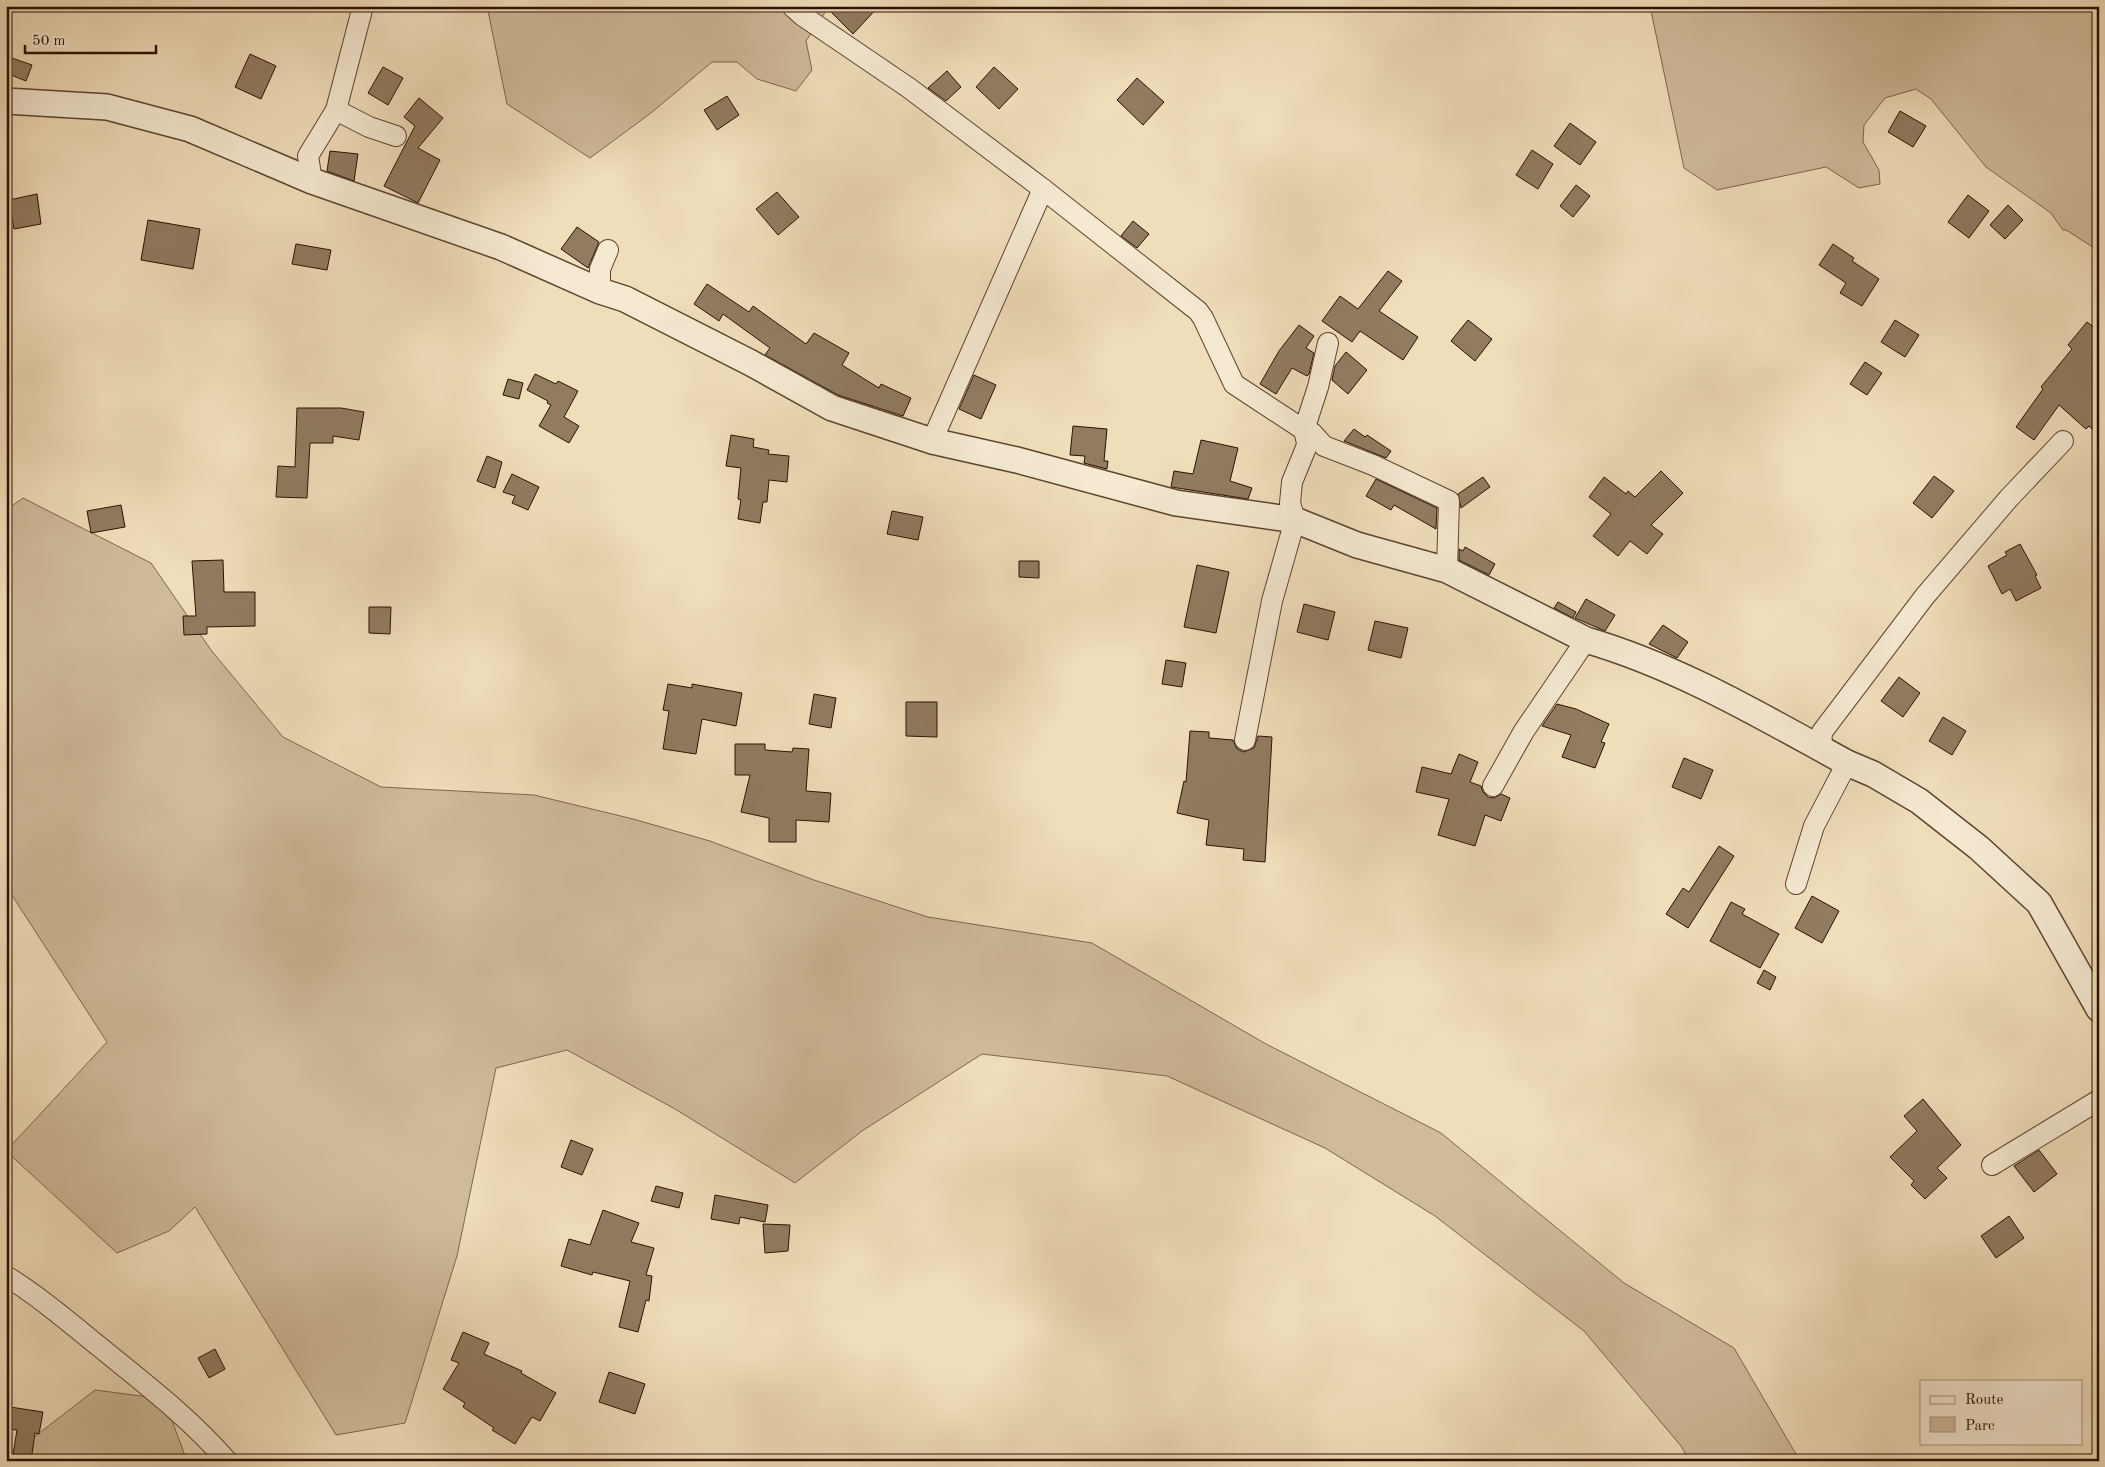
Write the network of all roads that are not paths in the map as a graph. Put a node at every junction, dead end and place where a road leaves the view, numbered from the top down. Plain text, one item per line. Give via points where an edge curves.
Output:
1 (363, 6) edge
2 (792, 6) edge
3 (6, 101) edge
4 (336, 110) junction
5 (396, 136) dead end
6 (312, 181) junction
7 (1043, 189) junction
8 (608, 250) dead end
9 (600, 291) junction
10 (1328, 343) dead end
11 (1308, 431) junction
12 (932, 441) junction
13 (2063, 441) dead end
14 (1295, 520) junction
15 (1447, 570) junction
16 (1586, 640) junction
17 (1245, 740) dead end
18 (1820, 749) junction
19 (1847, 763) junction
20 (1493, 786) dead end
21 (1796, 884) dead end
22 (2099, 1009) edge
23 (2099, 1100) edge
24 (1992, 1165) dead end
25 (6, 1276) edge
26 (227, 1461) edge

1 - 4 street
2 - 7 street via 909,88
3 - 6 street via 116,109 190,129
4 - 5 street
4 - 6 street via 308,156
6 - 9 street via 501,247
7 - 11 street via 1198,311 1234,384
7 - 12 street
8 - 9 street via 600,269
9 - 12 street via 625,299 832,408
10 - 11 street
11 - 14 street via 1292,482 1290,503
11 - 15 street via 1324,446 1449,501
12 - 14 street via 1017,460 1176,503
13 - 18 street via 1924,596 1822,732
14 - 15 street via 1357,545
14 - 17 street via 1272,601
15 - 16 street
16 - 18 street via 1690,679
16 - 20 street via 1524,731
18 - 19 street
19 - 21 street via 1814,826
19 - 22 street via 1919,801 1980,848 2039,903
23 - 24 street
25 - 26 street via 32,1292 164,1399 204,1434

